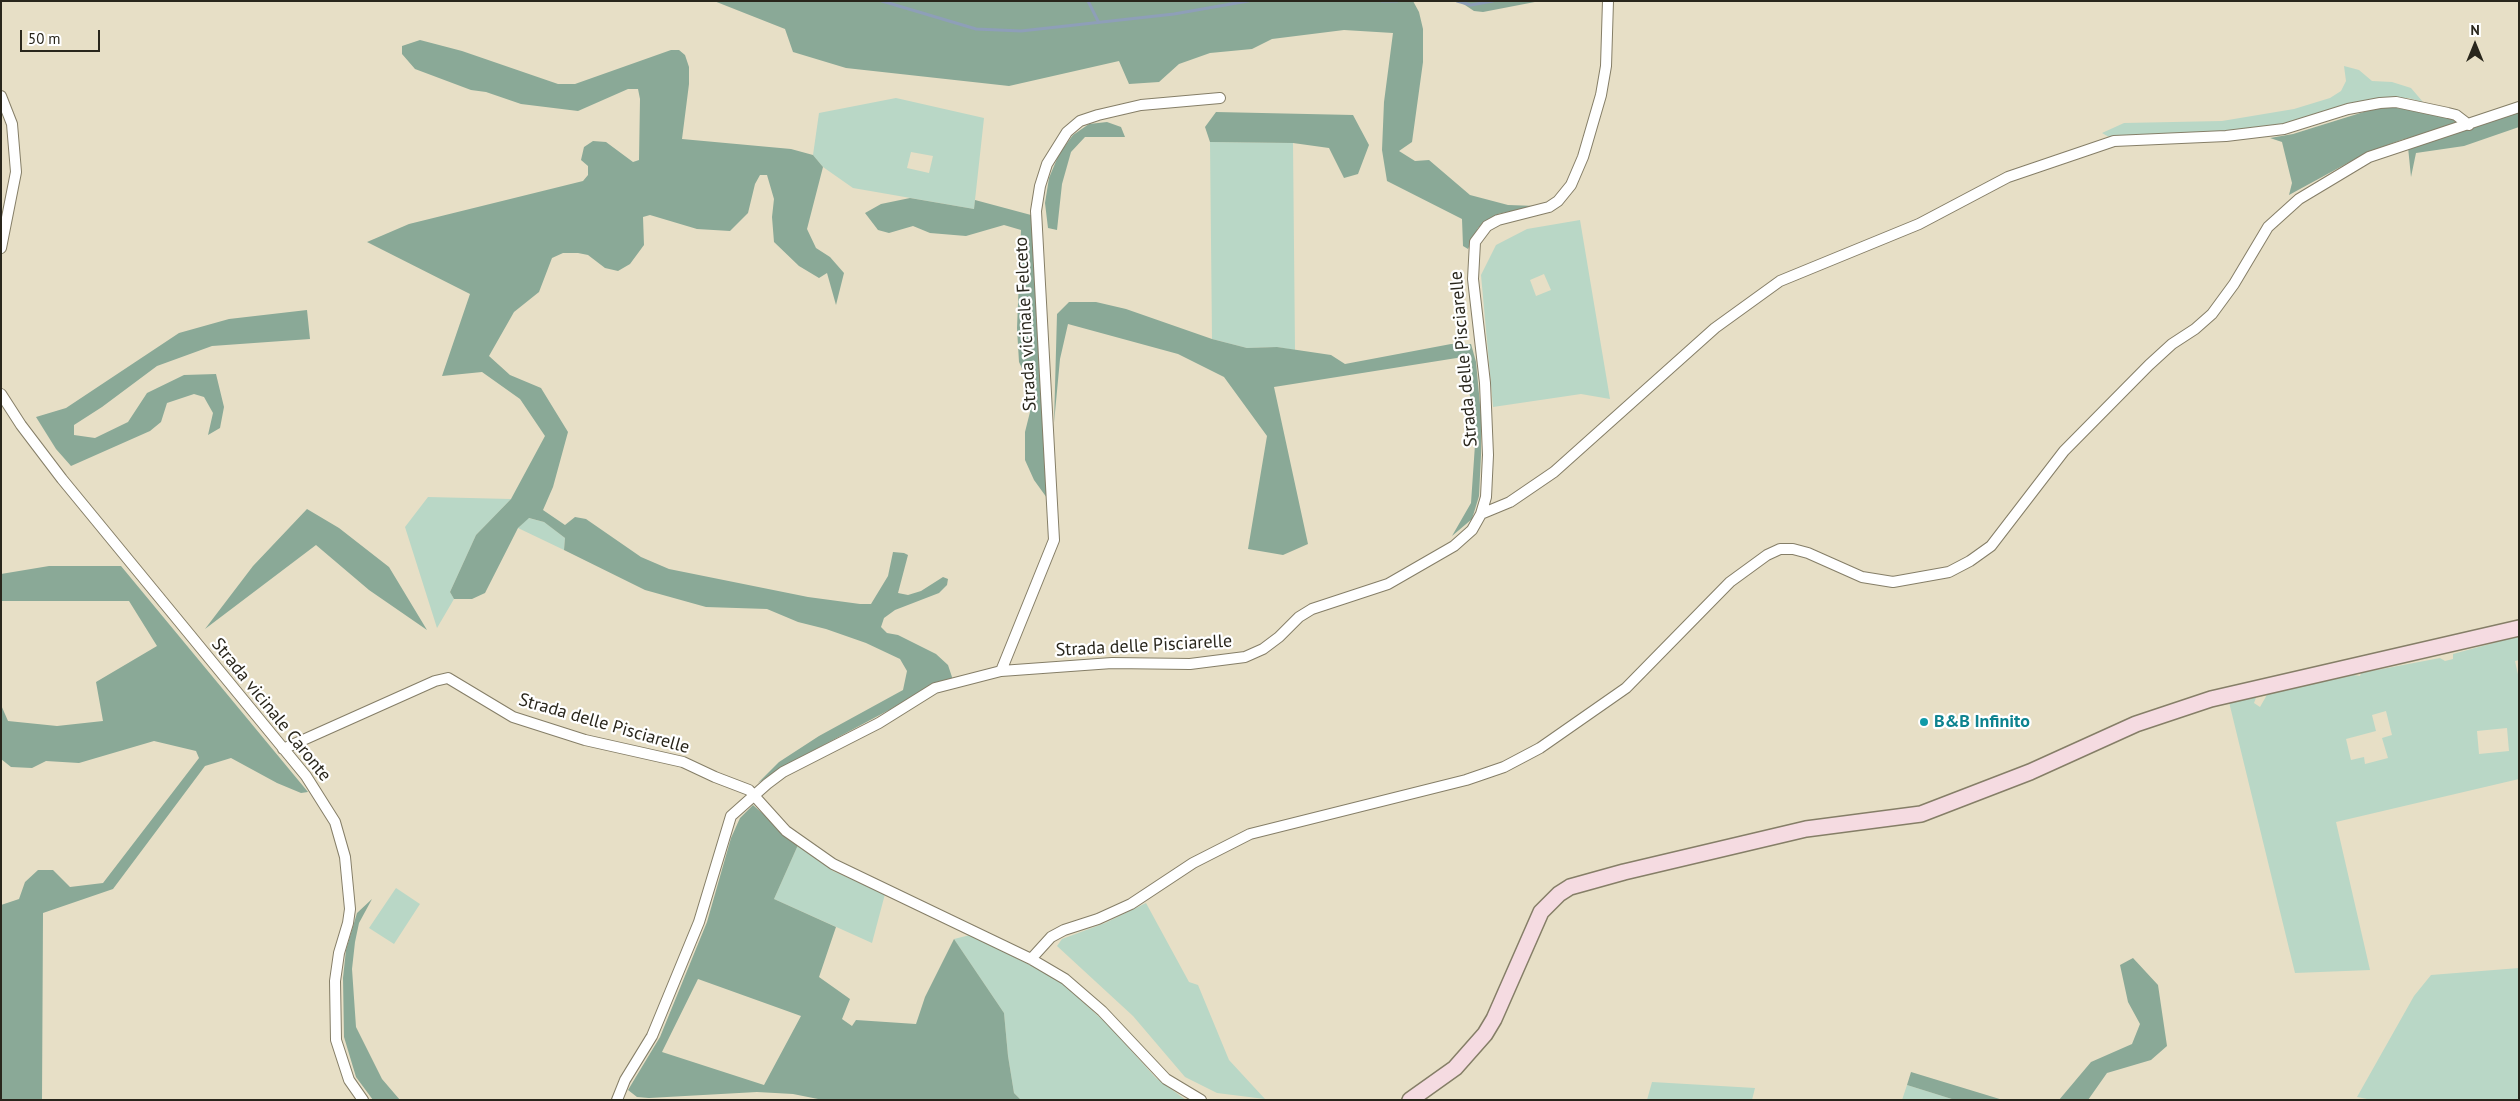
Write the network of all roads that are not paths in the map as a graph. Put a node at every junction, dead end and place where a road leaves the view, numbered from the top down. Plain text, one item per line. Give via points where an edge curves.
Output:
1 (1608, 1) edge
2 (1, 96) edge
3 (1220, 98) dead end
4 (2519, 107) edge
5 (2469, 126) junction
6 (1, 248) edge
7 (1, 394) edge
8 (1481, 514) junction
9 (2519, 628) edge
10 (1001, 671) junction
11 (283, 749) junction
12 (755, 794) junction
13 (1031, 959) junction
14 (363, 1100) edge
15 (617, 1100) edge
16 (1201, 1100) edge
17 (1410, 1100) edge

1 - 8 street, Strada delle Pisciarelle via 1606,66 1583,158 1571,185 1549,207 1510,216 1487,226 1475,242 1473,279 1485,383 1488,455 1486,497
2 - 6 street via 12,124 16,172
3 - 10 street, Strada vicinale Felceto via 1141,106 1080,121 1068,132 1047,164 1036,211 1055,530 1051,553
4 - 5 street
5 - 8 street via 2448,112 2396,102 2380,103 2348,109 2284,129 2226,136 2114,141 2008,177 1919,224 1780,281 1715,328 1554,472 1510,502
5 - 13 street via 2369,158 2299,199 2284,212 2268,227 2212,314 2149,365 2064,451 1991,546 1970,562 1948,572 1911,580 1877,581 1808,553 1780,549 1752,564 1730,582 1626,688 1533,752 1504,767 1466,780 1250,834 1192,863 1132,904 1064,930 1051,938
7 - 11 street, Strada vicinale Caronte via 68,486
8 - 10 street, Strada delle Pisciarelle via 1472,530 1423,567 1388,584 1312,609 1263,649 1245,657 1190,664 1112,663
9 - 17 main road via 2211,699 2136,724 2023,775 1922,814 1806,829 1570,887 1541,912 1494,1019 1472,1052 1437,1083
10 - 12 street, Strada delle Pisciarelle via 935,688 879,723 791,768
11 - 12 street, Strada delle Pisciarelle via 448,678 513,717 585,740 672,758
11 - 14 street, Strada vicinale Caronte via 322,799 335,822 345,857 350,909 338,953 336,1040 349,1080
12 - 13 street, Strada delle Pisciarelle via 786,831 833,864
12 - 15 street, Strada delle Pisciarelle via 731,816 699,922 652,1036 625,1080
13 - 16 street, Strada delle Pisciarelle via 1065,979 1102,1011 1166,1079

